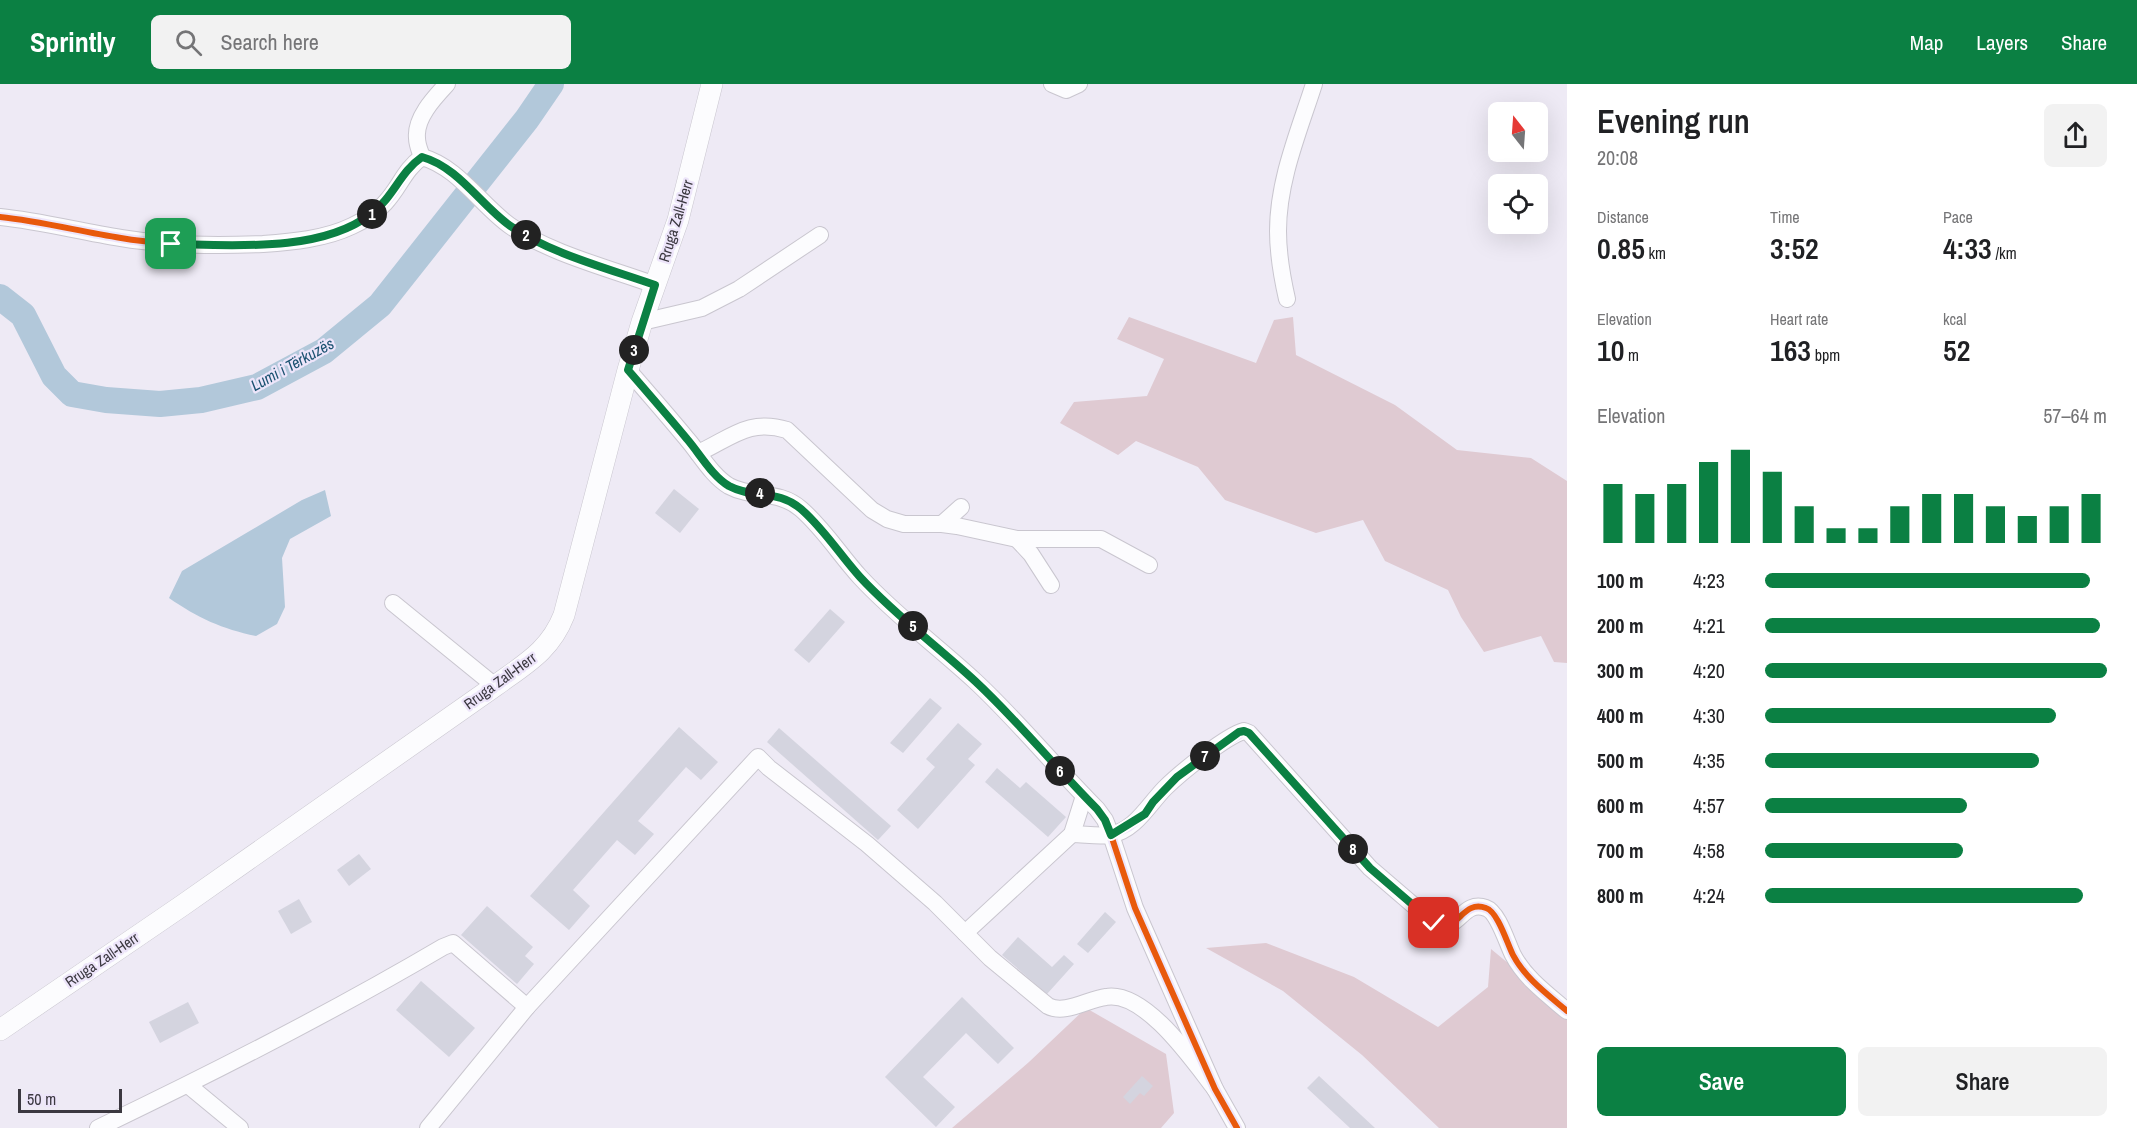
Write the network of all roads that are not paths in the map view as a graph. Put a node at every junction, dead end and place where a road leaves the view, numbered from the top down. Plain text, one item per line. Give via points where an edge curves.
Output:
1 (447, 84) edge
2 (712, 84) edge
3 (1314, 84) edge
4 (422, 157) junction
5 (0, 217) edge
6 (820, 235) dead end
7 (655, 285) junction
8 (1287, 299) dead end
9 (642, 322) junction
10 (628, 370) junction
11 (698, 453) junction
12 (961, 507) dead end
13 (942, 524) junction
14 (1017, 539) junction
15 (1149, 565) dead end
16 (1051, 585) dead end
17 (393, 603) dead end
18 (495, 686) junction
19 (1084, 796) junction
20 (1072, 834) junction
21 (1111, 835) junction
22 (965, 933) junction
23 (527, 1007) junction
24 (1567, 1011) edge
25 (0, 1030) edge
26 (188, 1085) junction
27 (1215, 1089) junction
28 (98, 1128) edge
29 (240, 1128) edge
30 (428, 1128) edge
31 (1237, 1128) edge

1 - 4 street via 423,115 417,131
2 - 7 main road, Rruga Zall-Herr via 678,220
3 - 8 street via 1288,162 1282,196 1278,230
4 - 5 street via 408,168 385,203 370,215 330,234 289,242 171,244
4 - 7 street via 452,173 508,225 527,236
6 - 9 street via 739,289 702,308
7 - 9 main road, Rruga Zall-Herr
9 - 10 main road, Rruga Zall-Herr
10 - 11 street
10 - 18 main road, Rruga Zall-Herr via 559,629 536,656
11 - 13 street via 745,429 774,426 787,430 872,510 887,519 904,524
11 - 19 street via 728,485 740,491 777,495 802,509 860,577 976,682
12 - 13 street
13 - 14 street
14 - 15 street via 1101,539
14 - 16 street
17 - 18 street
18 - 25 main road, Rruga Zall-Herr
19 - 20 street
19 - 21 street via 1105,820
20 - 21 street
20 - 22 street
21 - 24 street via 1145,814 1165,788 1195,763 1244,731 1370,868 1434,923 1449,926 1474,907 1492,910 1515,959 1529,978
21 - 27 street via 1135,908
22 - 23 street via 867,844 758,757
22 - 27 street via 1053,1009 1106,996 1124,997 1179,1041
23 - 26 street via 453,943
23 - 30 street
26 - 28 street
26 - 29 street
27 - 31 street

